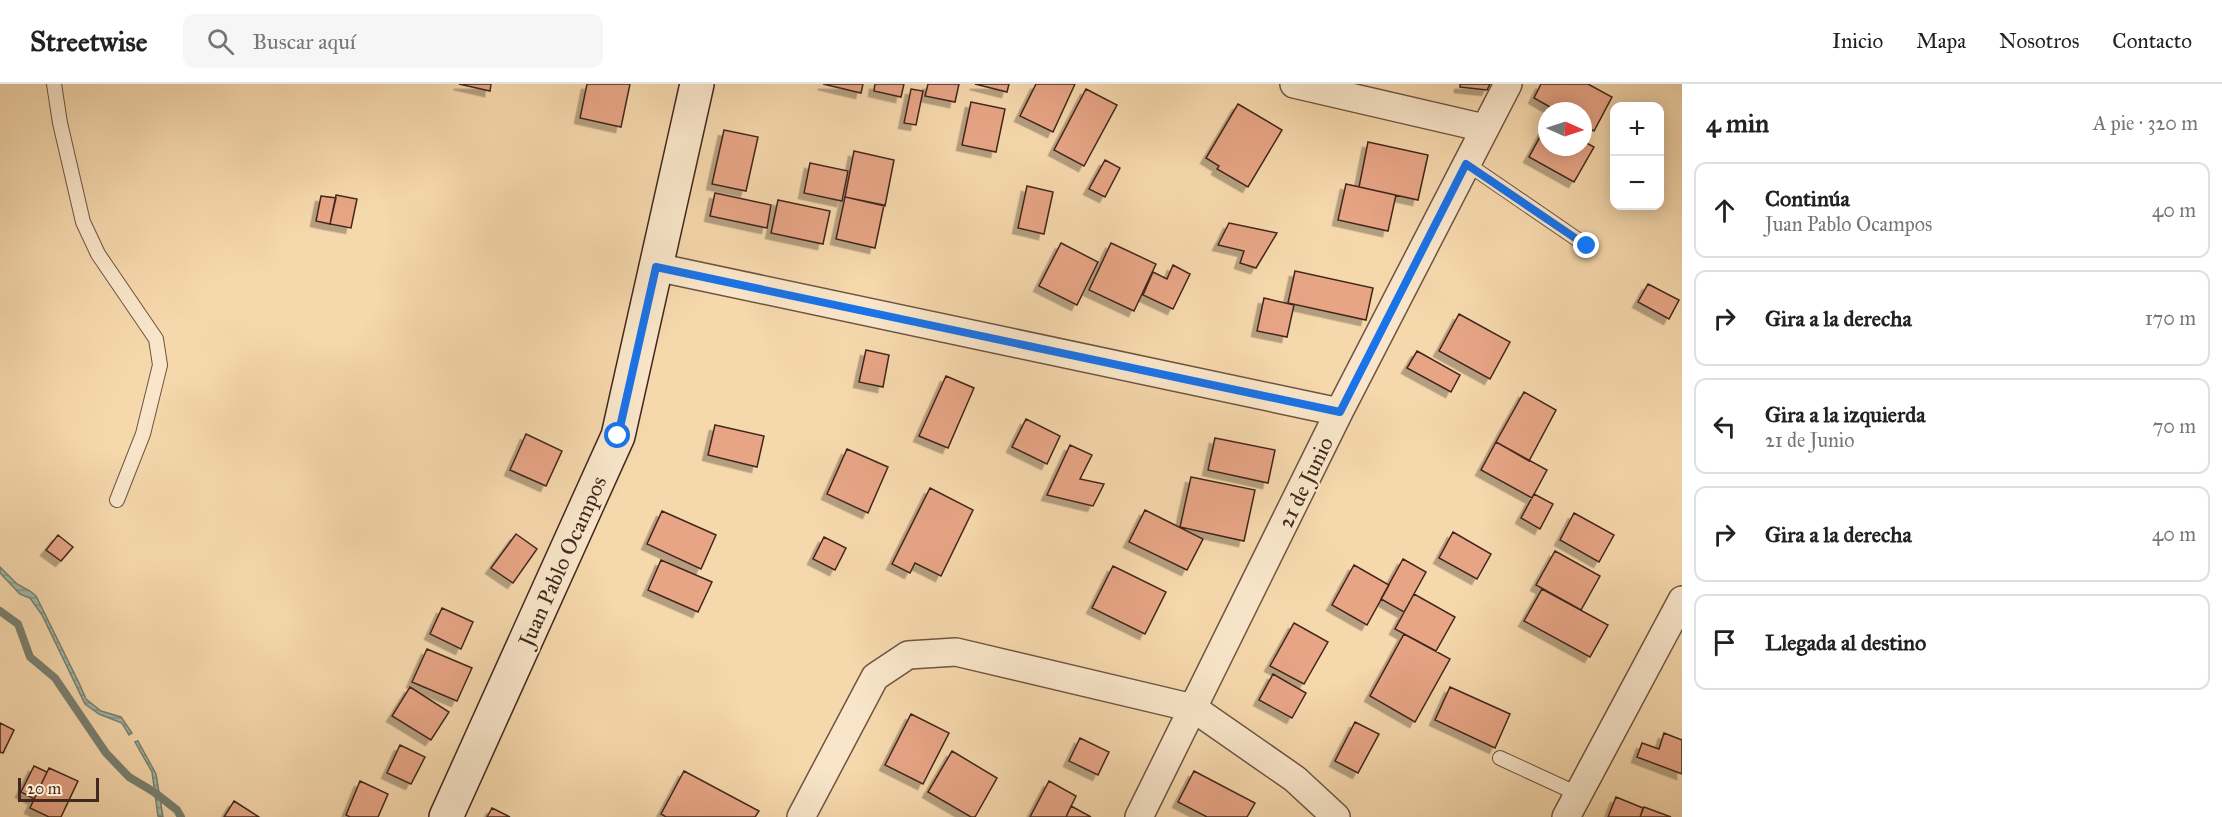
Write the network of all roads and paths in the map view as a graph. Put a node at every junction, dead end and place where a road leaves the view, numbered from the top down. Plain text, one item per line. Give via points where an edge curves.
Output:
1 (54, 84) edge
2 (697, 84) edge
3 (1294, 84) edge
4 (1508, 84) edge
5 (1484, 128) junction
6 (1466, 164) junction
7 (1587, 246) dead end
8 (656, 267) junction
9 (1340, 412) junction
10 (117, 500) dead end
11 (1682, 600) edge
12 (1193, 708) junction
13 (1500, 758) dead end
14 (1572, 805) edge
15 (446, 817) edge
16 (801, 817) edge
17 (1139, 817) edge
18 (1336, 817) edge

1 - 10 lane via 83,222 98,254 156,339 160,365 144,434
2 - 8 street, Juan Pablo Ocampos
3 - 5 street
4 - 5 street, 21 de Junio
5 - 6 street, 21 de Junio
6 - 7 lane
6 - 9 street, 21 de Junio
8 - 9 street
8 - 15 street, Juan Pablo Ocampos via 618,436
9 - 12 street, 21 de Junio
11 - 14 street
12 - 16 street via 956,652 908,655 875,677
12 - 17 street, 21 de Junio
12 - 18 street via 1294,779
13 - 14 lane

